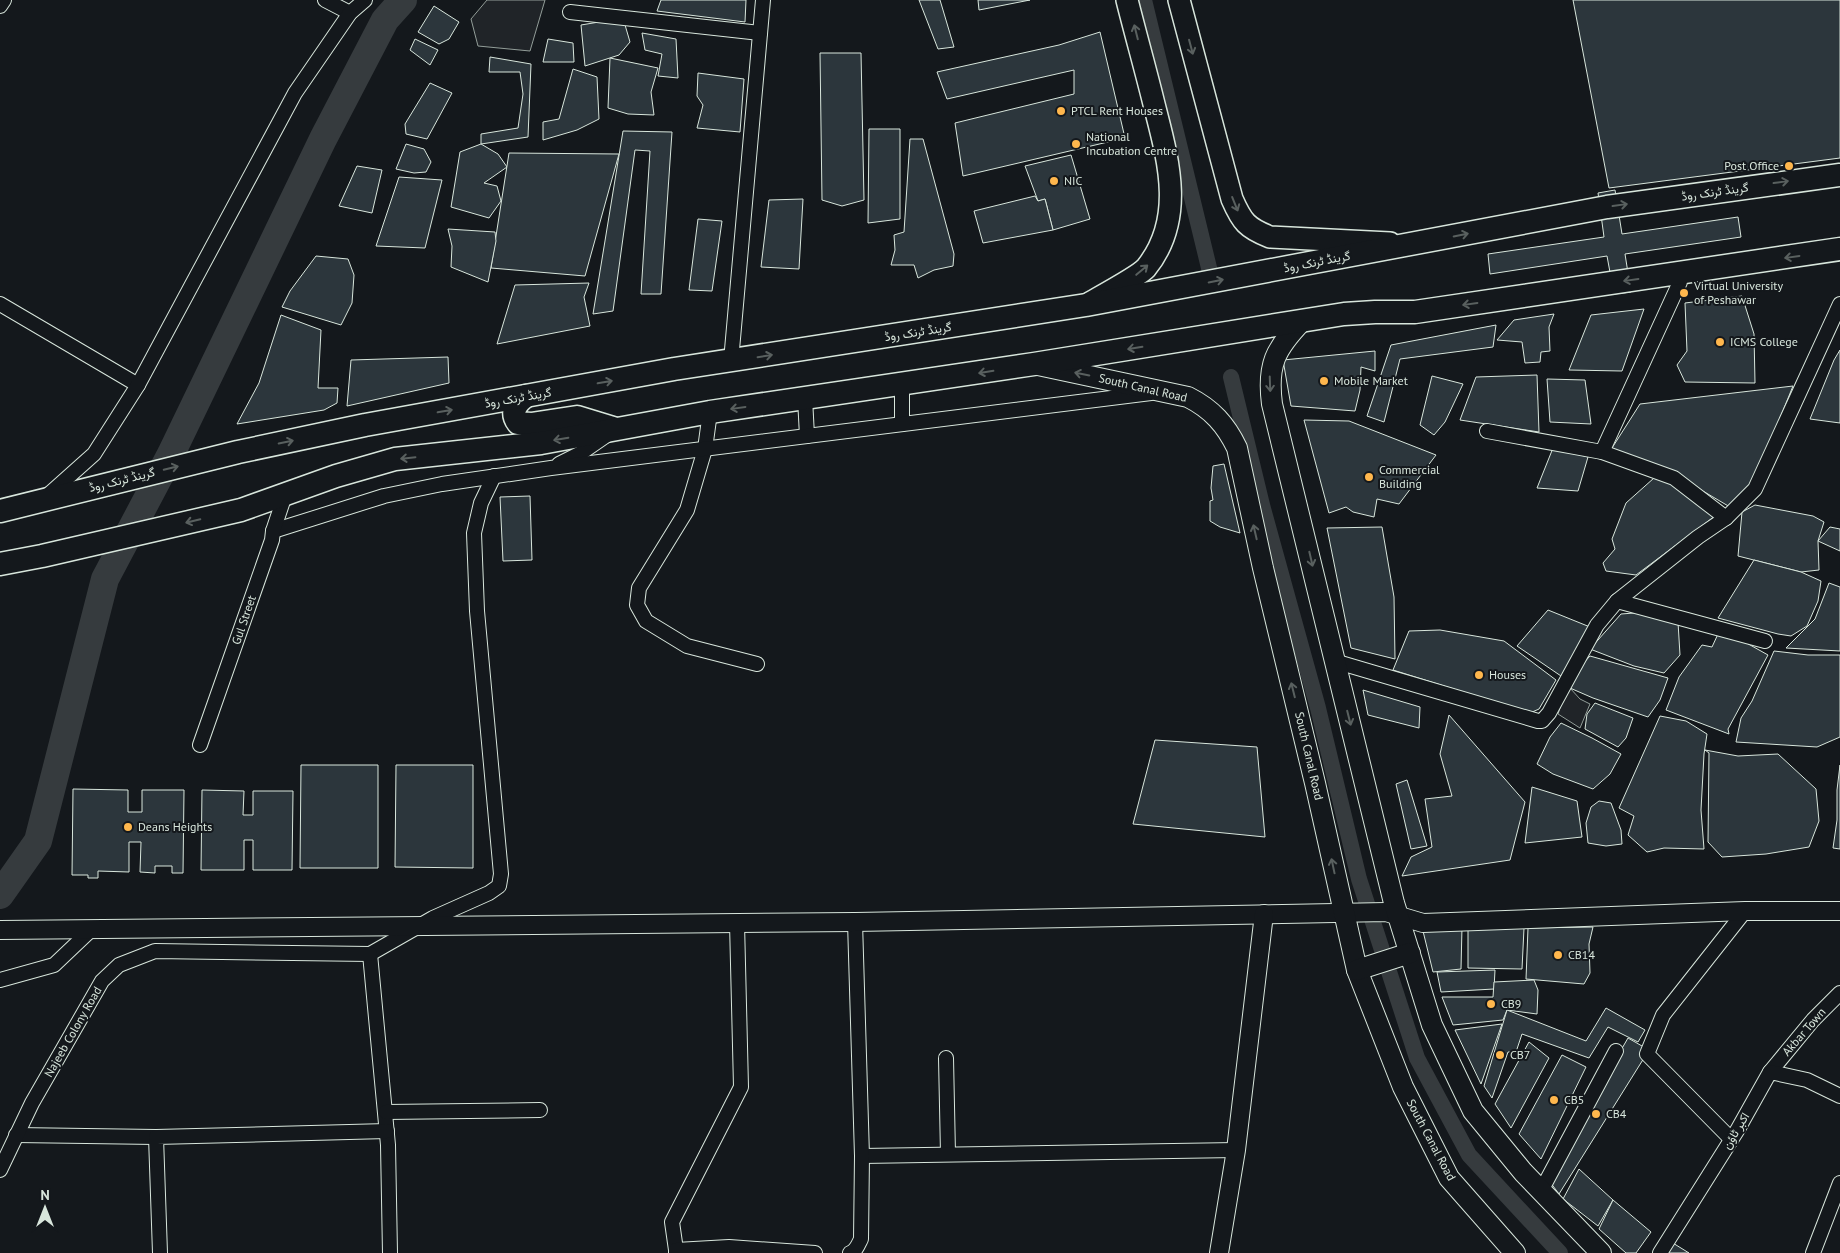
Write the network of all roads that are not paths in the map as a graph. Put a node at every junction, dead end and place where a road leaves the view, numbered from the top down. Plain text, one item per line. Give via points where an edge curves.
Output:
1 (4, 0) edge
2 (325, 0) edge
3 (365, 0) edge
4 (763, 0) edge
5 (1127, 0) edge
6 (1178, 0) edge
7 (0, 6) edge
8 (570, 12) dead end
9 (350, 13) junction
10 (760, 34) junction
11 (1840, 175) edge
12 (1413, 244) junction
13 (1840, 250) edge
14 (1680, 282) dead end
15 (0, 304) edge
16 (1840, 304) edge
17 (1086, 305) junction
18 (1294, 330) junction
19 (731, 361) junction
20 (1034, 364) junction
21 (138, 385) junction
22 (902, 385) junction
23 (1167, 391) junction
24 (526, 396) junction
25 (805, 398) junction
26 (710, 412) junction
27 (902, 424) junction
28 (616, 429) junction
29 (1487, 431) dead end
30 (807, 436) junction
31 (704, 449) junction
32 (1602, 452) junction
33 (551, 468) junction
34 (494, 476) junction
35 (285, 495) junction
36 (49, 498) junction
37 (0, 511) edge
38 (1726, 518) junction
39 (273, 531) junction
40 (0, 564) edge
41 (1617, 601) junction
42 (1765, 641) dead end
43 (1334, 661) junction
44 (757, 664) dead end
45 (200, 745) dead end
46 (1745, 911) junction
47 (1840, 911) edge
48 (1264, 914) junction
49 (1345, 914) junction
50 (1392, 914) junction
51 (855, 922) junction
52 (737, 923) junction
53 (415, 927) junction
54 (93, 928) junction
55 (0, 930) edge
56 (370, 954) junction
57 (1408, 954) junction
58 (1358, 970) junction
59 (0, 980) edge
60 (1840, 993) edge
61 (1616, 1051) dead end
62 (946, 1058) dead end
63 (1770, 1072) junction
64 (1840, 1096) edge
65 (540, 1110) dead end
66 (386, 1112) junction
67 (387, 1131) junction
68 (16, 1135) junction
69 (156, 1137) junction
70 (1731, 1139) junction
71 (1236, 1150) junction
72 (948, 1154) junction
73 (862, 1156) junction
74 (0, 1170) edge
75 (1840, 1183) edge
76 (1541, 1191) junction
77 (676, 1252) edge
78 (160, 1253) edge
79 (390, 1253) edge
80 (815, 1253) edge
81 (850, 1253) edge
82 (1219, 1253) edge
83 (1514, 1253) edge
84 (1601, 1253) edge
85 (1660, 1253) edge
86 (1813, 1253) edge

1 - 7 street
2 - 9 street
3 - 9 street
4 - 10 street
17 -> 5 main road via 1145,269 1163,238 1169,217 1169,162
6 -> 12 main road via 1232,200 1245,222 1254,231 1270,237
8 - 10 street
9 - 21 street via 295,93
10 - 19 street
12 -> 11 highway, گرینڈ ٹرنک روڈ via 1607,207
17 -> 12 highway, گرینڈ ٹرنک روڈ
13 -> 18 highway via 1415,312 1344,314
14 - 32 street
15 - 21 street
16 - 38 street via 1755,489
19 -> 17 highway, گرینڈ ٹرنک روڈ
18 -> 20 highway via 1260,328
18 -> 43 main road via 1274,357 1270,373 1272,404
24 -> 19 highway, گرینڈ ٹرنک روڈ
20 -> 22 highway
23 -> 20 main road, South Canal Road
21 - 36 street via 94,454
22 - 25 highway
22 - 27 street
23 - 27 street
49 -> 23 main road, South Canal Road via 1237,448 1215,415 1188,397
24 - 28 highway via 514,408 518,423 577,417
36 -> 24 highway, گرینڈ ٹرنک روڈ via 238,452
25 -> 26 highway
25 - 30 street
26 - 28 highway
26 - 31 street
27 - 30 street
28 - 33 street via 581,453
28 -> 35 highway via 540,443 395,459
29 - 32 street
30 - 31 street
31 - 33 street
31 - 44 street via 687,510 639,588 637,605 646,621 687,646
32 - 38 street via 1674,478
33 - 34 street
34 - 39 street via 384,496
34 - 53 street via 481,503 474,533 478,621 501,874 499,886
35 - 39 street, Gul Street
35 -> 40 highway via 241,510
36 - 37 highway, گرینڈ ٹرنک روڈ
38 - 41 street
39 - 45 street, Gul Street
41 - 42 street
41 - 43 street via 1597,625 1542,721
43 -> 50 main road
46 - 47 street
46 - 50 street via 1423,923
46 - 70 street via 1663,1015 1647,1054
48 - 49 street
48 - 51 street
48 - 71 street
49 - 50 street
49 - 58 main road, South Canal Road
50 - 57 main road
51 - 52 street
51 - 73 street
52 - 53 street
52 - 77 street via 741,1086 672,1222
53 - 54 street
53 - 56 street
54 - 55 street
54 - 59 street via 54,965
56 - 66 street
56 - 68 street, Najeeb Colony Road via 155,951 119,965 102,981
57 - 58 main road
57 - 76 main road via 1432,1025 1473,1111
58 - 83 main road, South Canal Road via 1403,1087 1449,1178
60 - 63 street, Akbar Town
61 - 76 street
62 - 72 street
63 - 64 street via 1806,1080
63 - 70 street, اکبر ٹاؤن
65 - 66 street
66 - 67 street
67 - 69 street
67 - 79 street
68 - 69 street
68 - 74 street, Najeeb Colony Road
69 - 78 street
70 - 85 street, اکبر ٹاؤن
71 - 72 street
71 - 82 street
72 - 73 street
73 - 81 street via 861,1239
75 - 86 street
76 - 84 main road
77 - 80 street via 729,1247

